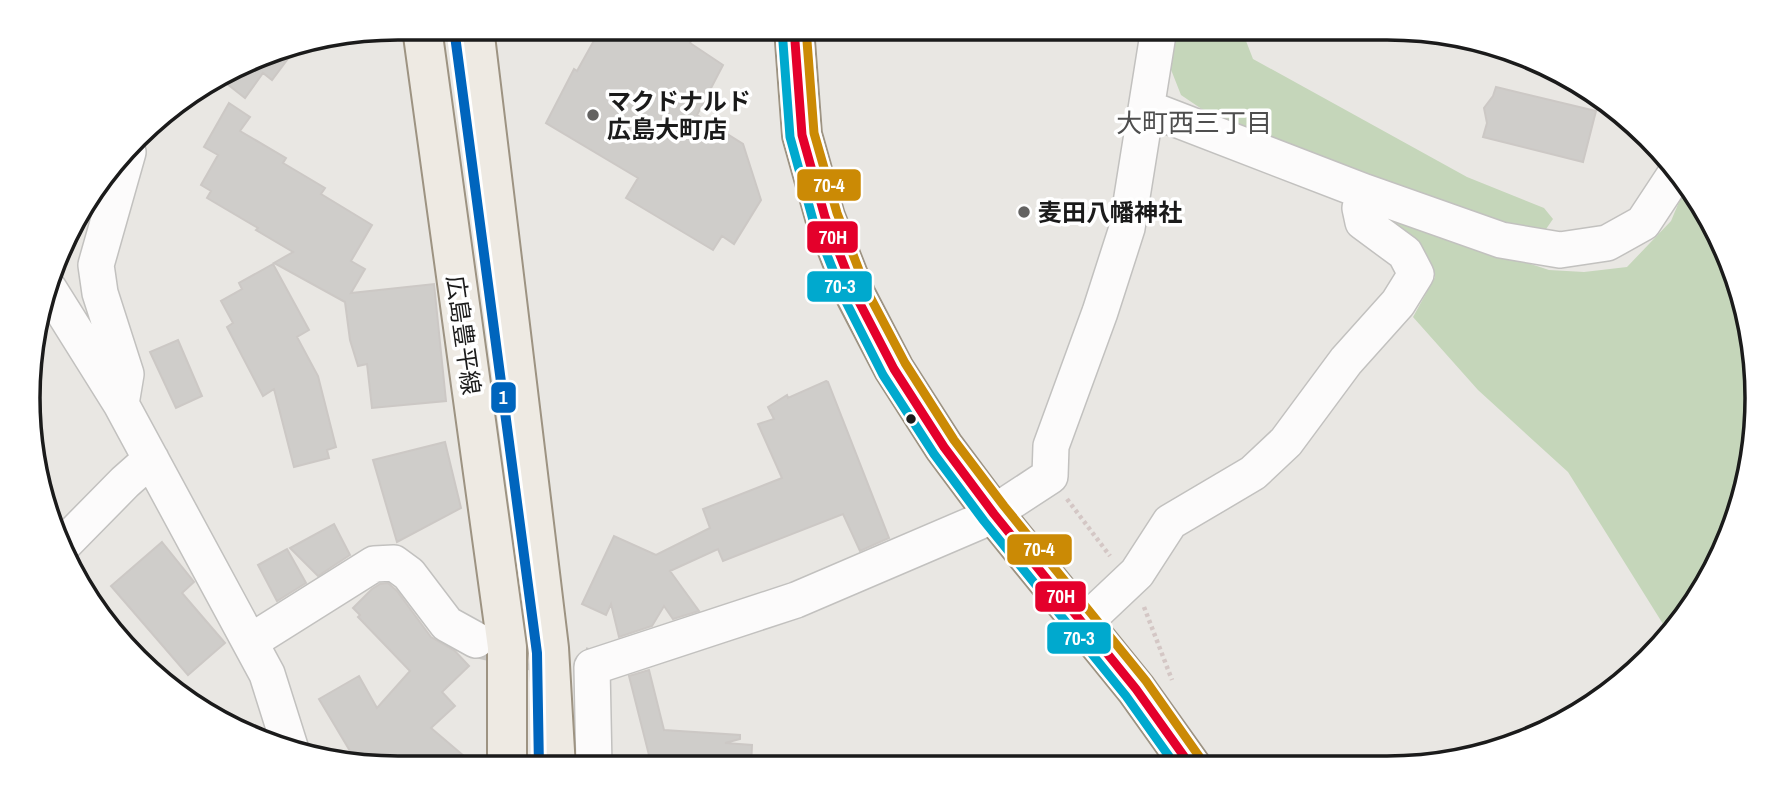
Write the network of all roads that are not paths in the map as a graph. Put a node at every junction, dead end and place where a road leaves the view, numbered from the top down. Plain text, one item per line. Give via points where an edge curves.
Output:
1 (424, 40) edge
2 (475, 40) edge
3 (795, 40) edge
4 (1158, 40) edge
5 (1147, 108) junction
6 (123, 169) edge
7 (1671, 180) edge
8 (1365, 192) junction
9 (54, 298) edge
10 (121, 404) junction
11 (151, 459) junction
12 (994, 514) junction
13 (69, 539) edge
14 (1083, 624) junction
15 (476, 640) tunnel mouth
16 (250, 642) junction
17 (287, 738) edge
18 (507, 756) edge
19 (554, 756) edge
20 (593, 756) edge
21 (1184, 756) edge

1 - 18 main road, 広島豊平線 via 507,647
2 - 19 main road, 広島豊平線 via 549,648
3 - 12 main road via 802,135 825,217 856,296 894,369
4 - 5 street
5 - 8 street
5 - 12 street via 1127,228 1051,446 1050,476
6 - 10 street via 96,265 100,293 126,374
7 - 8 street via 1643,223 1607,243 1560,250 1501,240
8 - 14 street via 1360,208 1363,222 1405,253 1416,274 1398,303 1346,361 1286,442 1253,473 1170,522 1137,573
9 - 10 street
10 - 11 street
11 - 13 street
11 - 16 street
12 - 14 main road
12 - 20 street via 796,600 588,666
14 - 21 main road
15 - 16 street via 447,624 409,574 394,564 374,564
16 - 17 street via 267,674

